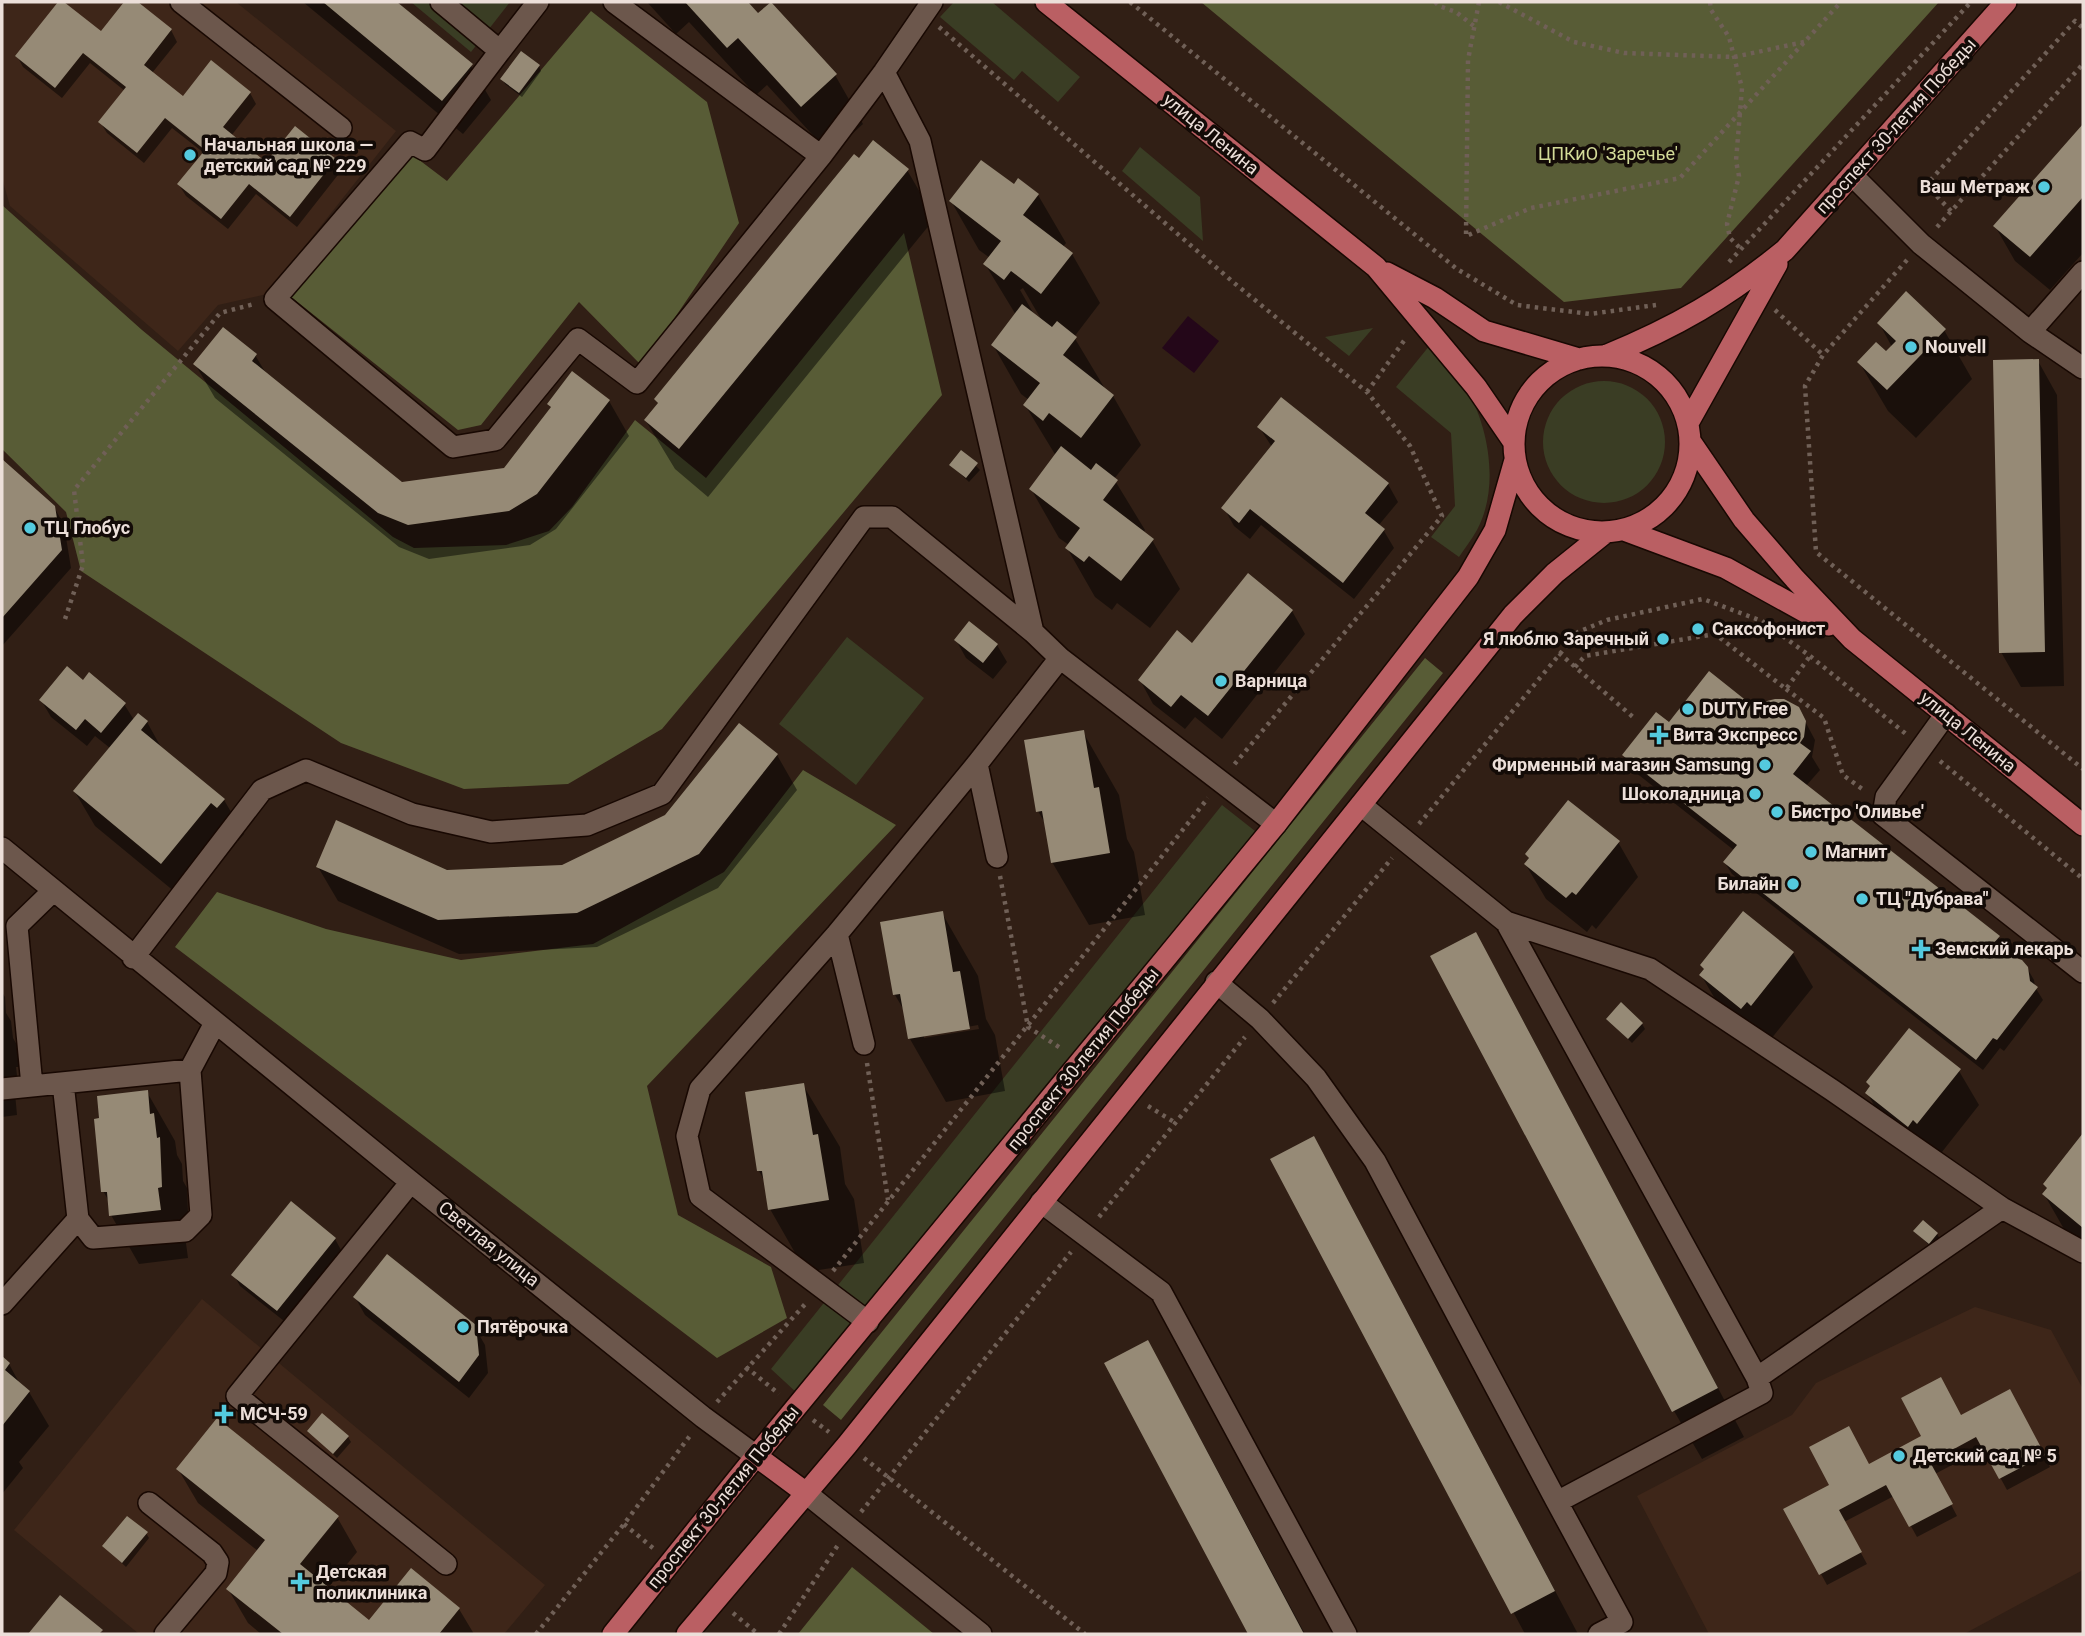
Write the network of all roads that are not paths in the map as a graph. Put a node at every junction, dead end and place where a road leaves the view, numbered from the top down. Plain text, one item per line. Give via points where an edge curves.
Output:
1 (181, 2) edge
2 (441, 2) edge
3 (538, 2) edge
4 (614, 2) edge
5 (1046, 2) edge
6 (2006, 2) edge
7 (928, 8) edge
8 (500, 51) junction
9 (884, 72) junction
10 (341, 128) dead end
11 (821, 156) junction
12 (1852, 175) junction
13 (1785, 250) junction
14 (1376, 267) junction
15 (2083, 272) edge
16 (2030, 332) junction
17 (1605, 356) junction
18 (1579, 359) junction
19 (2083, 368) edge
20 (1689, 432) junction
21 (1514, 451) junction
22 (1615, 531) junction
23 (1033, 632) junction
24 (1852, 639) junction
25 (1060, 658) junction
26 (1946, 714) junction
27 (977, 764) junction
28 (1361, 805) junction
29 (1276, 824) junction
30 (2083, 825) edge
31 (2, 848) edge
32 (997, 857) road end
33 (53, 891) junction
34 (1506, 922) junction
35 (9, 926) edge
36 (837, 934) junction
37 (133, 958) junction
38 (2083, 972) edge
39 (1216, 982) junction
40 (215, 1023) junction
41 (864, 1044) road end
42 (190, 1070) junction
43 (63, 1083) junction
44 (32, 1086) junction
45 (2, 1089) edge
46 (411, 1182) junction
47 (1041, 1202) junction
48 (2001, 1208) junction
49 (78, 1219) junction
50 (2083, 1252) edge
51 (2, 1304) edge
52 (868, 1322) junction
53 (1757, 1378) junction
54 (756, 1456) junction
55 (806, 1493) junction
56 (1557, 1502) junction
57 (149, 1503) dead end
58 (446, 1564) dead end
59 (165, 1634) edge
60 (612, 1634) edge
61 (687, 1634) edge
62 (981, 1634) edge
63 (1346, 1634) edge
64 (1599, 1634) edge

1 - 10 street
2 - 8 street
3 - 8 street
4 - 11 street
5 - 14 main road, улица Ленина
6 - 12 main road, проспект 30-летия Победы
7 - 9 street
8 - 11 street via 425,150 410,142 275,299 453,447 495,440 578,339 637,383
9 - 11 street
9 - 23 street via 920,141
12 - 13 main road, проспект 30-летия Победы
12 - 16 street via 1922,244
13 - 17 main road, проспект 30-летия Победы via 1703,309
13 - 20 main road, проспект 30-летия Победы
14 - 18 main road, улица Ленина via 1484,331
14 - 21 main road, улица Ленина via 1476,387
15 - 16 street
16 - 19 street
17 - 18 main road
17 - 20 main road via 1633,361 1658,376 1677,397
18 - 21 main road via 1553,370 1532,389 1518,414
20 - 22 main road via 1686,470 1673,497 1651,517
20 - 24 main road, улица Ленина via 1744,520
21 - 22 main road via 1526,489 1547,513 1574,528
21 - 29 main road, проспект 30-летия Победы via 1495,530 1468,577
22 - 24 main road, улица Ленина via 1726,568
22 - 28 main road via 1555,573 1513,615
23 - 25 street
23 - 37 street via 892,517 864,517 662,793 587,825 491,832 412,814 306,770 262,790
24 - 26 main road, улица Ленина
25 - 27 street
25 - 29 street
26 - 30 main road, улица Ленина
26 - 38 street via 1883,805 1883,815
27 - 32 street
27 - 36 street
28 - 34 street
28 - 39 main road
29 - 52 main road, проспект 30-летия Победы
31 - 33 street, Светлая улица
33 - 35 street
33 - 37 street, Светлая улица
34 - 48 street via 1650,969
34 - 53 street
35 - 44 street
36 - 41 street
36 - 52 street via 700,1089 687,1136 700,1196
37 - 40 street, Светлая улица
39 - 47 main road
39 - 56 street via 1260,1019 1316,1078 1375,1161
40 - 42 street
40 - 46 street, Светлая улица
42 - 43 street
42 - 49 street via 201,1215 185,1231 93,1238
43 - 44 street
43 - 49 street
44 - 45 street
46 - 54 street, Светлая улица
46 - 58 street via 237,1396
47 - 55 main road
47 - 63 street via 1161,1292
48 - 50 street
48 - 53 street
49 - 51 street
52 - 54 main road, проспект 30-летия Победы
53 - 56 street via 1762,1393
54 - 55 main road, Светлая улица
54 - 60 main road, проспект 30-летия Победы
55 - 61 main road
55 - 62 street, Светлая улица
56 - 64 street via 1622,1622
57 - 59 street via 218,1562 216,1573

